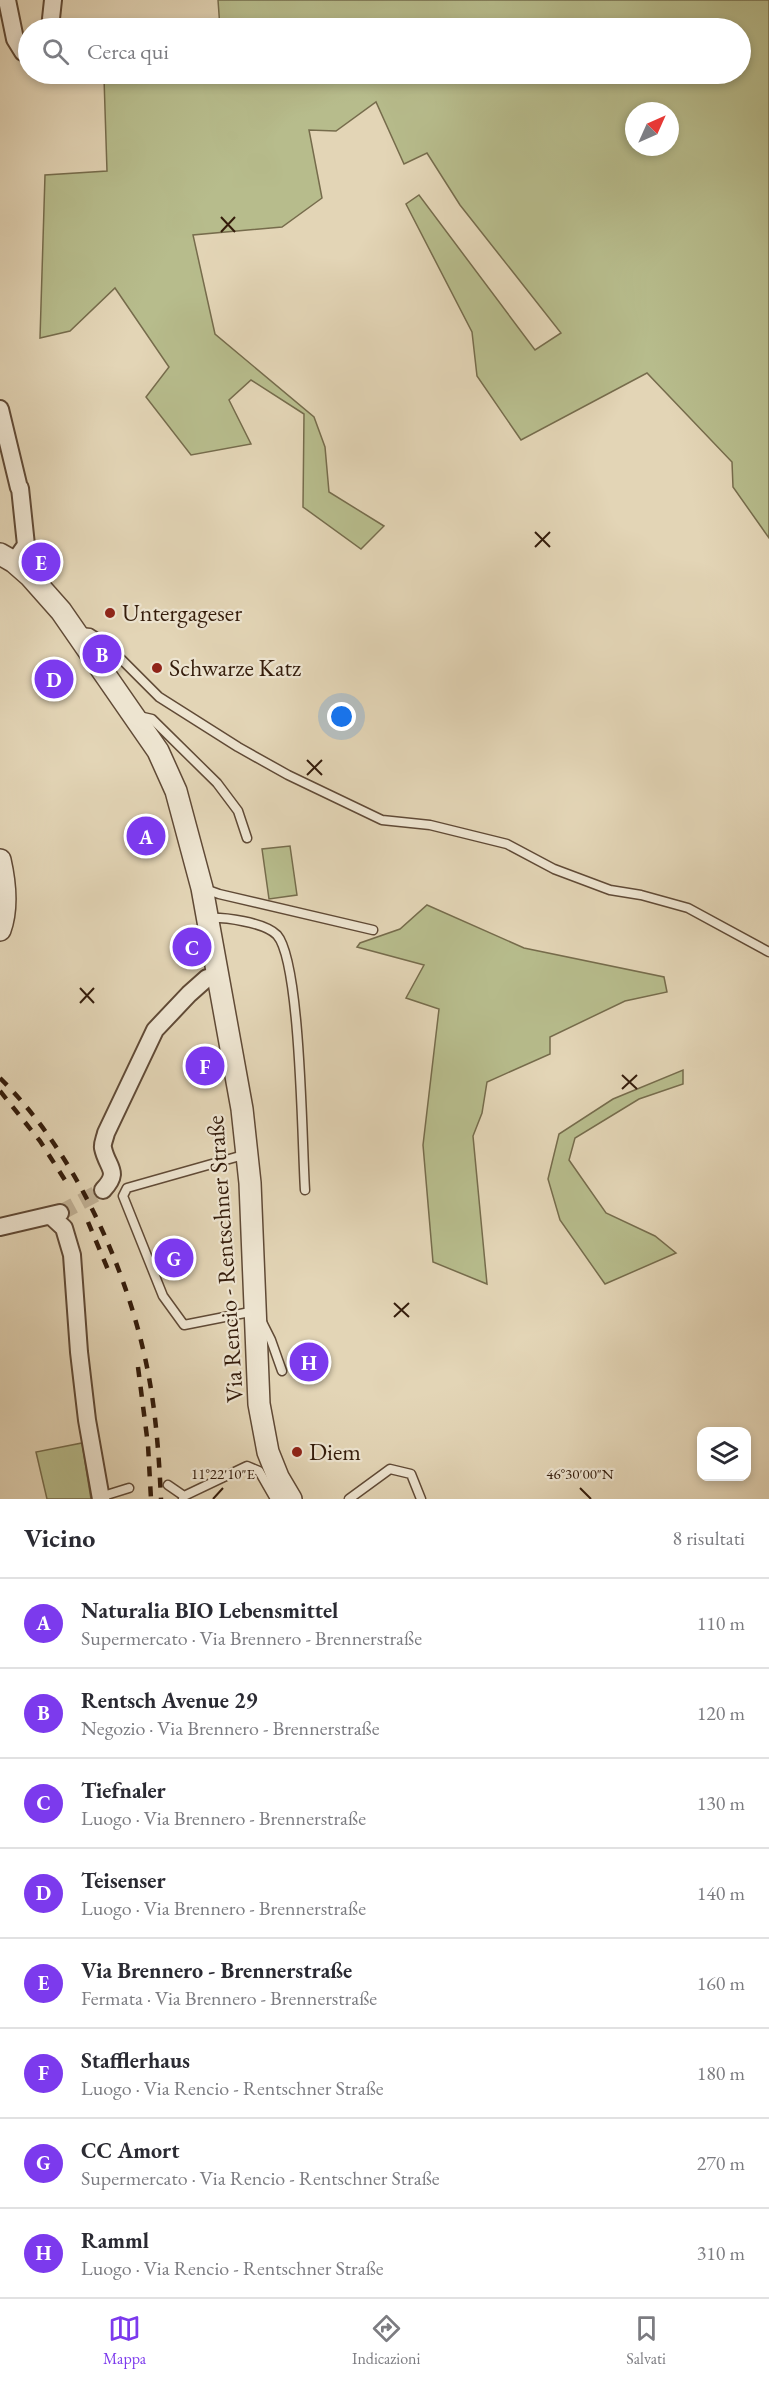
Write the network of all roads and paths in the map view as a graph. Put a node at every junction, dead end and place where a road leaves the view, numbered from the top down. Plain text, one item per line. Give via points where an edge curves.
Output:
1 (7, 0) edge
2 (53, 0) edge
3 (51, 18) edge
4 (18, 44) edge
5 (0, 409) edge
6 (7, 558) edge
7 (76, 634) junction
8 (133, 714) junction
9 (247, 837) dead end
10 (0, 860) edge
11 (202, 888) junction
12 (206, 918) junction
13 (0, 930) edge
14 (373, 930) dead end
15 (769, 952) edge
16 (217, 976) junction
17 (247, 1154) junction
18 (104, 1190) dead end
19 (305, 1190) dead end
20 (0, 1227) edge
21 (256, 1311) junction
22 (282, 1371) dead end
23 (168, 1485) dead end
24 (129, 1488) dead end
25 (101, 1498) edge
26 (183, 1498) edge
27 (275, 1499) edge
28 (291, 1499) edge
29 (349, 1499) edge
30 (421, 1499) edge

1 - 4 street
2 - 3 street
5 - 6 street via 20,488 26,545
6 - 7 street, Via Rencio - Rentschner Straße via 46,593
7 - 8 street, Via Rencio - Rentschner Straße
7 - 15 lane via 90,633 104,642 159,697 238,747 382,820 430,825 507,844 554,869 610,890 688,908
8 - 9 lane via 152,719 217,783 238,811
8 - 11 street, Via Rencio - Rentschner Straße via 158,751 176,791
10 - 13 street via 4,882
11 - 12 street, Via Rencio - Rentschner Straße
11 - 14 lane
12 - 16 street, Via Rencio - Rentschner Straße
12 - 19 lane via 238,919 258,926 276,935 286,955 298,1046
16 - 17 street, Via Rencio - Rentschner Straße
16 - 18 street via 207,978 155,1030 106,1133 103,1147 112,1177
17 - 21 street, Via Rencio - Rentschner Straße
17 - 21 lane via 127,1188 123,1196 163,1296 184,1325
20 - 25 street via 56,1214 64,1228 72,1255 87,1420
21 - 22 lane
21 - 28 street, Via Rencio - Rentschner Straße via 259,1404 268,1452
23 - 26 lane
24 - 25 lane
26 - 27 lane via 247,1466 259,1471
29 - 30 lane via 390,1469 411,1474

